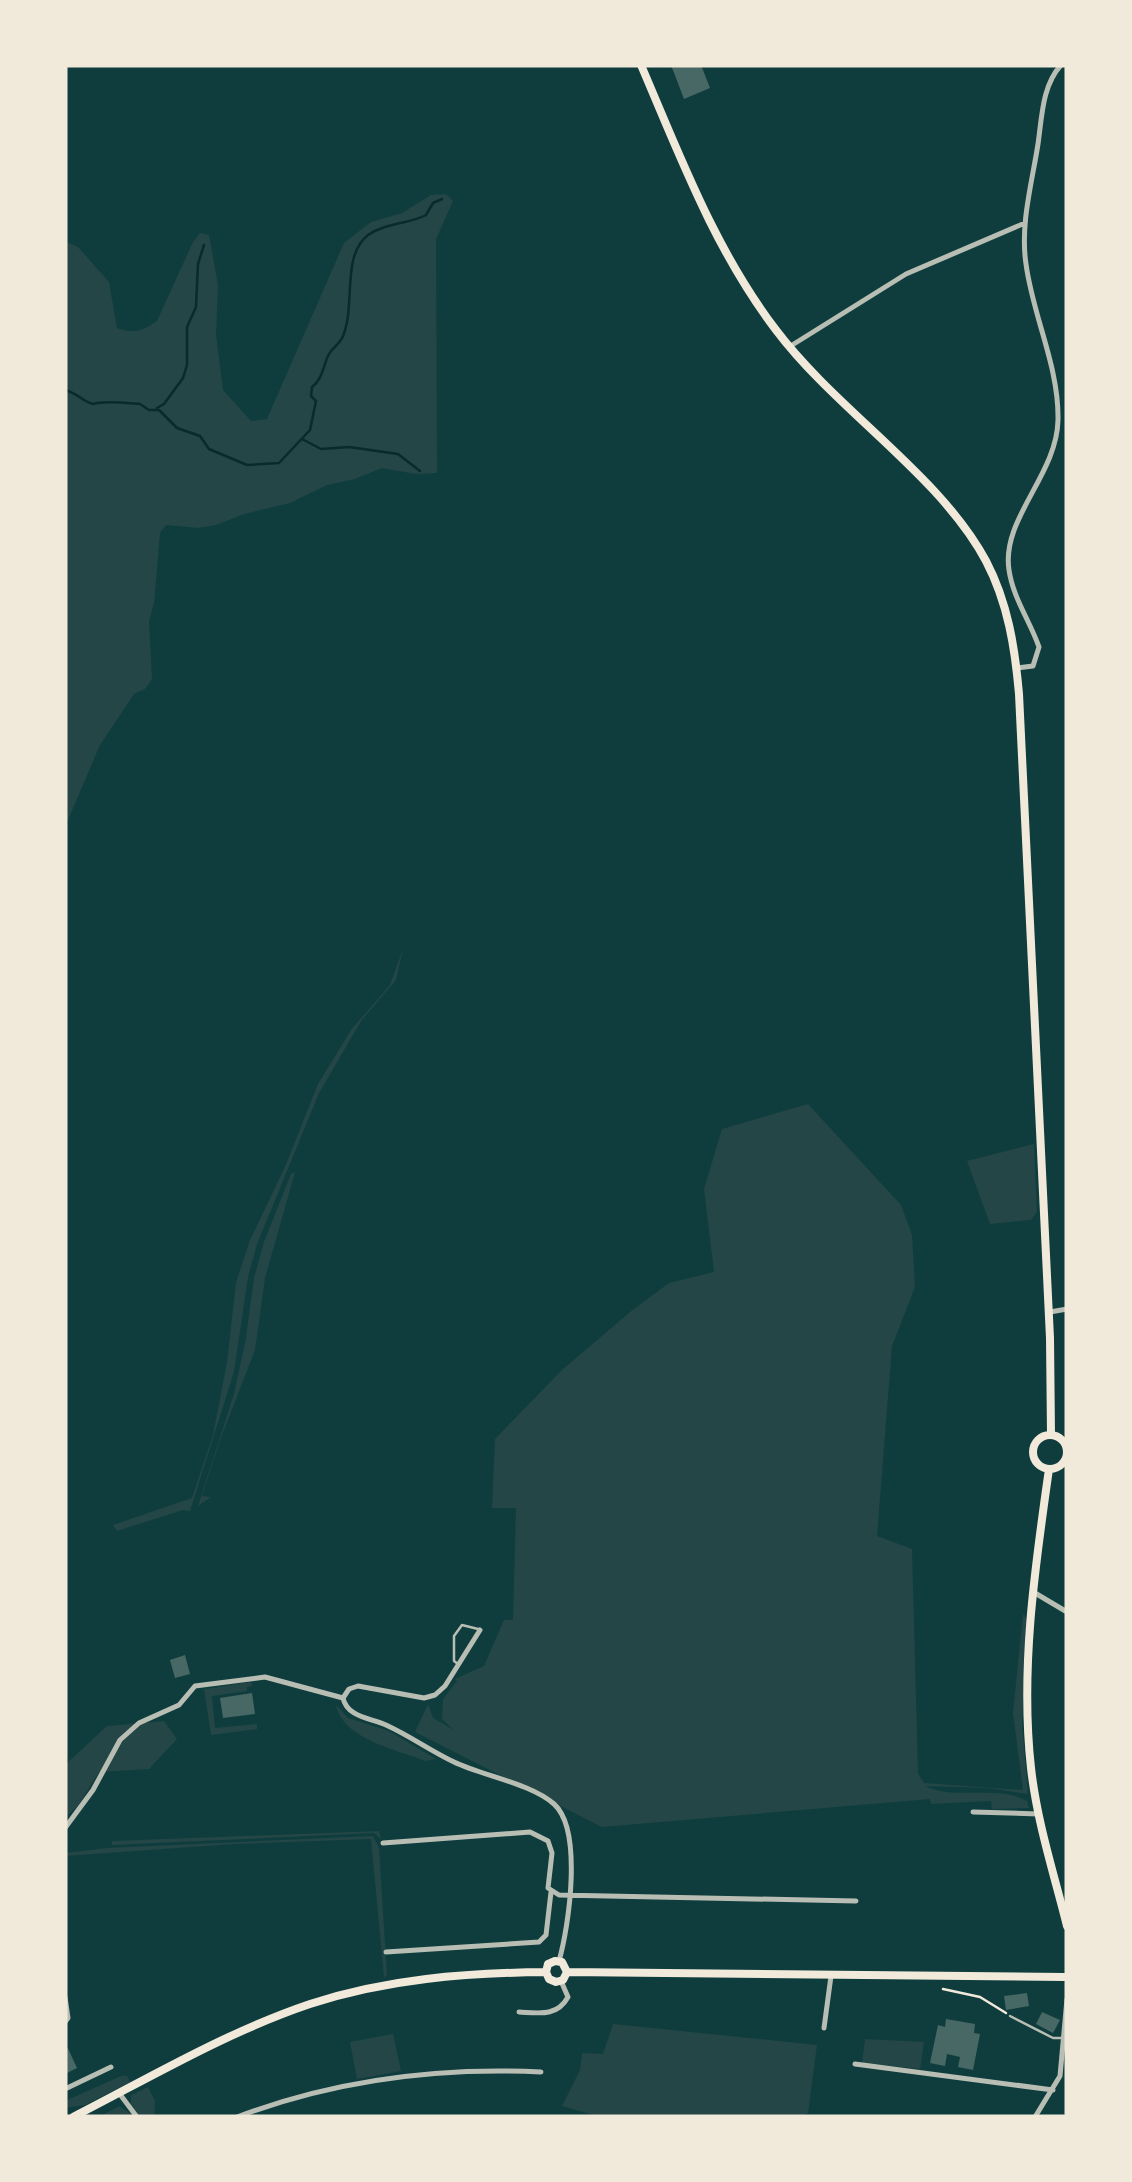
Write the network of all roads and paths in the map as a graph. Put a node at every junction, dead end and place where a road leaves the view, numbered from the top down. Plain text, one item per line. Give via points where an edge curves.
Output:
1 (640, 65) edge
2 (1061, 65) edge
3 (1025, 222) junction
4 (790, 347) junction
5 (1017, 668) junction
6 (1067, 1309) edge
7 (1049, 1312) junction
8 (1051, 1435) junction
9 (1067, 1452) edge
10 (1049, 1469) junction
11 (1035, 1593) junction
12 (1067, 1612) edge
13 (480, 1630) joint
14 (459, 1665) junction
15 (343, 1698) junction
16 (973, 1812) dead end
17 (1038, 1814) junction
18 (65, 1828) edge
19 (382, 1842) dead end
20 (551, 1892) junction
21 (568, 1895) junction
22 (856, 1900) dead end
23 (1067, 1926) edge
24 (386, 1952) dead end
25 (559, 1961) junction
26 (546, 1972) junction
27 (567, 1972) junction
28 (830, 1976) junction
29 (1066, 1977) edge
30 (560, 1982) junction
31 (967, 1988) dead end
32 (943, 1989) dead end
33 (966, 1994) junction
34 (65, 1997) edge
35 (1067, 1998) edge
36 (519, 2012) dead end
37 (1010, 2016) joint
38 (65, 2022) edge
39 (824, 2028) dead end
40 (1064, 2038) junction
41 (855, 2064) dead end
42 (111, 2068) dead end
43 (541, 2072) dead end
44 (65, 2089) edge
45 (1053, 2090) junction
46 (120, 2093) junction
47 (73, 2117) edge
48 (137, 2117) edge
49 (236, 2117) edge
50 (1035, 2117) edge

1 - 4 main road via 717,237
2 - 3 street via 1044,100
3 - 4 street via 906,274
3 - 5 street via 1026,263 1058,416 1052,456 1009,552 1012,581 1039,648 1033,666
4 - 5 main road via 970,535 1000,592
5 - 7 main road
6 - 7 street
7 - 8 main road
8 - 9 main road
8 - 10 main road via 1040,1438 1033,1451
9 - 10 main road
10 - 11 main road
11 - 12 street
11 - 17 main road via 1027,1696
13 - 14 street
13 - 14 lane via 462,1625 454,1636
14 - 15 street via 436,1695 358,1686
15 - 18 street via 265,1677 195,1686 179,1705 138,1723 120,1740
15 - 21 street via 352,1712 554,1804 571,1837
16 - 17 street
17 - 23 main road
19 - 20 street via 530,1832 548,1841
20 - 21 street
20 - 24 street via 540,1942
21 - 22 street
21 - 25 street
25 - 26 main road
25 - 27 main road
26 - 30 main road
26 - 46 main road via 424,1978 326,2000 224,2038
27 - 28 main road
27 - 30 main road
28 - 29 main road
28 - 39 street
30 - 36 street via 568,1997 558,2009
31 - 33 path
32 - 33 path
33 - 37 path
34 - 38 street
35 - 40 street
37 - 40 lane
40 - 45 street
41 - 45 street
42 - 44 street
43 - 49 street via 402,2075 281,2100
45 - 50 street
46 - 47 main road
46 - 48 street

